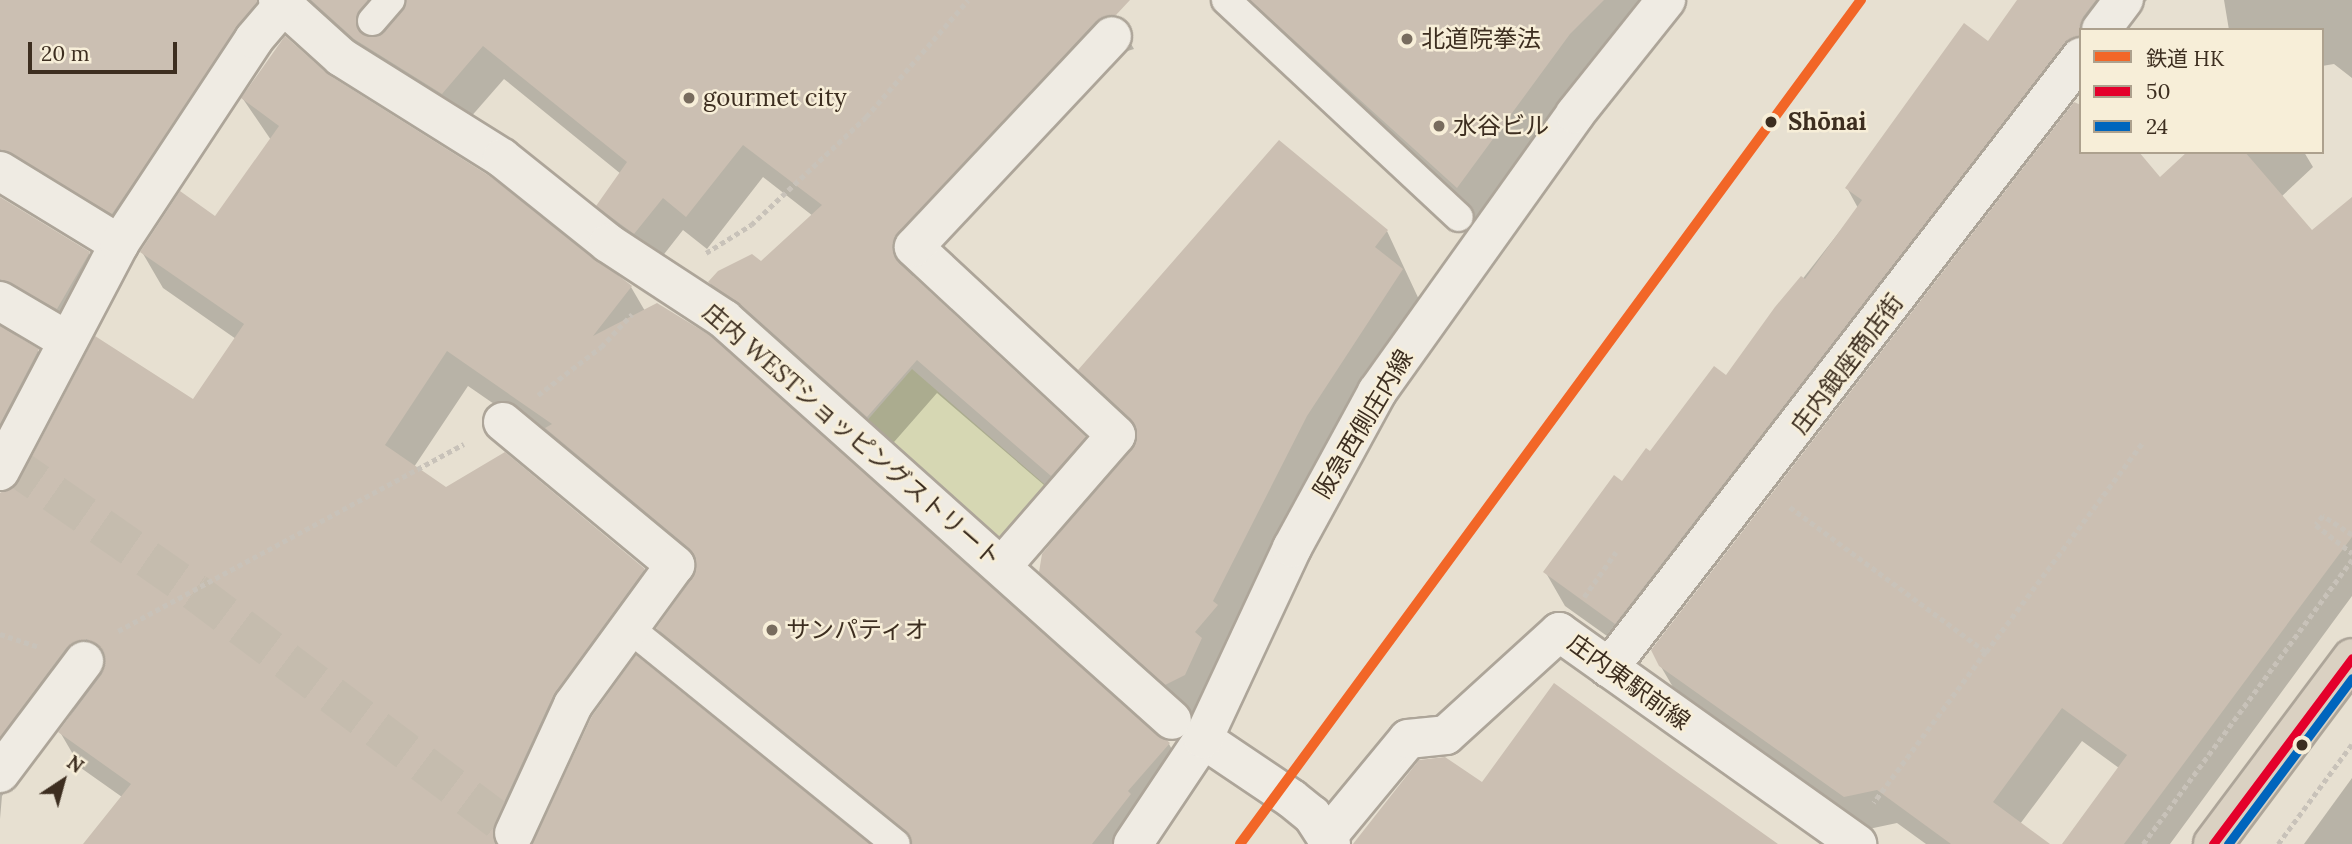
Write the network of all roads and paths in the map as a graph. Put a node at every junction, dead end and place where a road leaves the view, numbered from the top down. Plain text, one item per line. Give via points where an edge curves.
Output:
1 (968, 0) edge
2 (1226, 0) edge
3 (1666, 0) edge
4 (2124, 0) edge
5 (276, 10) edge
6 (2103, 28) edge
7 (1112, 36) dead end
8 (2079, 60) edge
9 (0, 171) edge
10 (1459, 217) dead end
11 (119, 244) junction
12 (665, 279) junction
13 (0, 301) edge
14 (66, 340) junction
15 (503, 422) junction
16 (2143, 442) dead end
17 (0, 471) edge
18 (1756, 482) junction
19 (2352, 535) edge
20 (1616, 552) dead end
21 (2350, 552) edge
22 (2352, 560) edge
23 (1003, 565) junction
24 (1582, 600) dead end
25 (629, 628) junction
26 (1986, 652) junction
27 (2352, 658) edge
28 (84, 662) joint
29 (1609, 668) junction
30 (1188, 729) junction
31 (2352, 744) edge
32 (0, 773) edge
33 (514, 832) dead end
34 (1329, 841) edge
35 (1853, 841) edge
36 (896, 844) edge
37 (1133, 844) edge
38 (2143, 844) edge
39 (2213, 844) edge
40 (2278, 844) edge

1 - 12 path via 866,117 751,225
2 - 10 lane
3 - 30 street, 阪急西側庄内線 via 1575,114 1377,393
4 - 6 street
5 - 11 street
5 - 12 street, 庄内 WESTショッピングストリート via 341,57 502,158 608,243
7 - 23 street via 914,247 1116,435
8 - 18 street, 庄内銀座商店街
9 - 11 street
11 - 14 street
12 - 15 path via 601,348
12 - 23 street, 庄内 WESTショッピングストリート via 724,319
13 - 14 street
14 - 17 street
15 - 25 street via 675,565
15 - 28 path via 121,628
16 - 26 path
18 - 26 path
18 - 29 street, 庄内銀座商店街
19 - 21 path via 2323,516 2316,525
20 - 24 path
22 - 38 path
23 - 30 street, 庄内 WESTショッピングストリート
25 - 33 street via 573,705
25 - 36 lane
26 - 35 path
27 - 39 highway
28 - 32 street
29 - 34 street, 庄内東駅前線 via 1559,632 1446,735 1408,738
29 - 35 street, 庄内東駅前線
30 - 34 street, 庄内 WESTショッピングストリート via 1292,799 1312,815
30 - 37 street, 阪急西側庄内線
31 - 40 path

